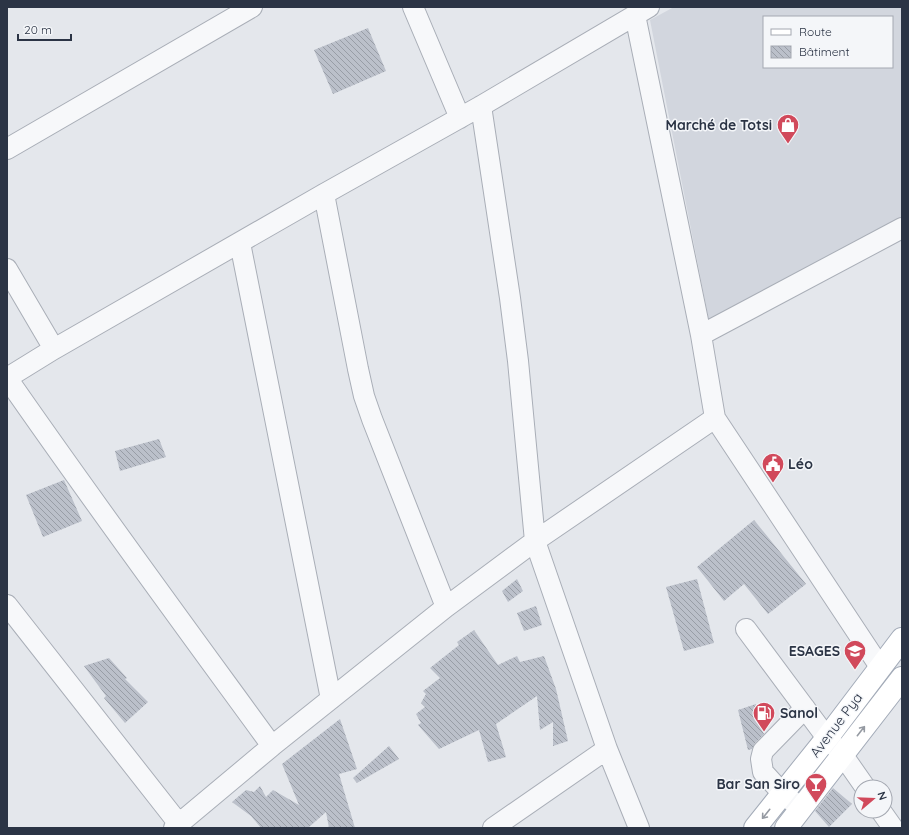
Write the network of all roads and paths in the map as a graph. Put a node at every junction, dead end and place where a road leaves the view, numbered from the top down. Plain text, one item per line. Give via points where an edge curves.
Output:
1 (252, 7) edge
2 (413, 7) edge
3 (642, 11) edge
4 (481, 106) junction
5 (460, 118) junction
6 (7, 149) edge
7 (324, 194) junction
8 (902, 228) edge
9 (240, 243) junction
10 (7, 270) edge
11 (701, 335) junction
12 (54, 349) junction
13 (7, 378) edge
14 (715, 418) junction
15 (535, 541) junction
16 (7, 605) edge
17 (446, 607) junction
18 (746, 629) dead end
19 (902, 640) edge
20 (880, 667) junction
21 (902, 678) edge
22 (331, 699) junction
23 (805, 708) junction
24 (827, 738) junction
25 (272, 746) junction
26 (607, 749) junction
27 (842, 754) junction
28 (859, 779) edge
29 (783, 794) junction
30 (801, 808) junction
31 (887, 819) edge
32 (176, 826) edge
33 (493, 828) edge
34 (639, 828) edge
35 (755, 828) edge
36 (786, 828) edge
37 (893, 828) edge

1 - 6 street
2 - 5 street
3 - 4 street
3 - 11 street
4 - 5 street
4 - 15 street via 518,361
5 - 7 street
7 - 9 street
7 - 17 street via 364,396
8 - 11 street
9 - 12 street
9 - 22 street
10 - 12 street
11 - 14 street
12 - 13 street
13 - 25 street
14 - 15 street
14 - 20 street
15 - 17 street
15 - 26 street
16 - 32 street
17 - 22 street
18 - 23 street
19 - 20 main road, Avenue Pya
20 - 24 main road, Avenue Pya
27 -> 21 main road, Avenue Pya
22 - 25 street
23 - 24 street
23 - 29 street via 763,751 760,759 763,772
24 - 27 street
24 - 29 main road, Avenue Pya
25 - 32 street
26 - 33 street
26 - 34 street
27 - 28 street
27 - 30 main road, Avenue Pya
29 - 30 street
29 -> 35 main road, Avenue Pya
30 - 36 main road, Avenue Pya
31 - 37 street

